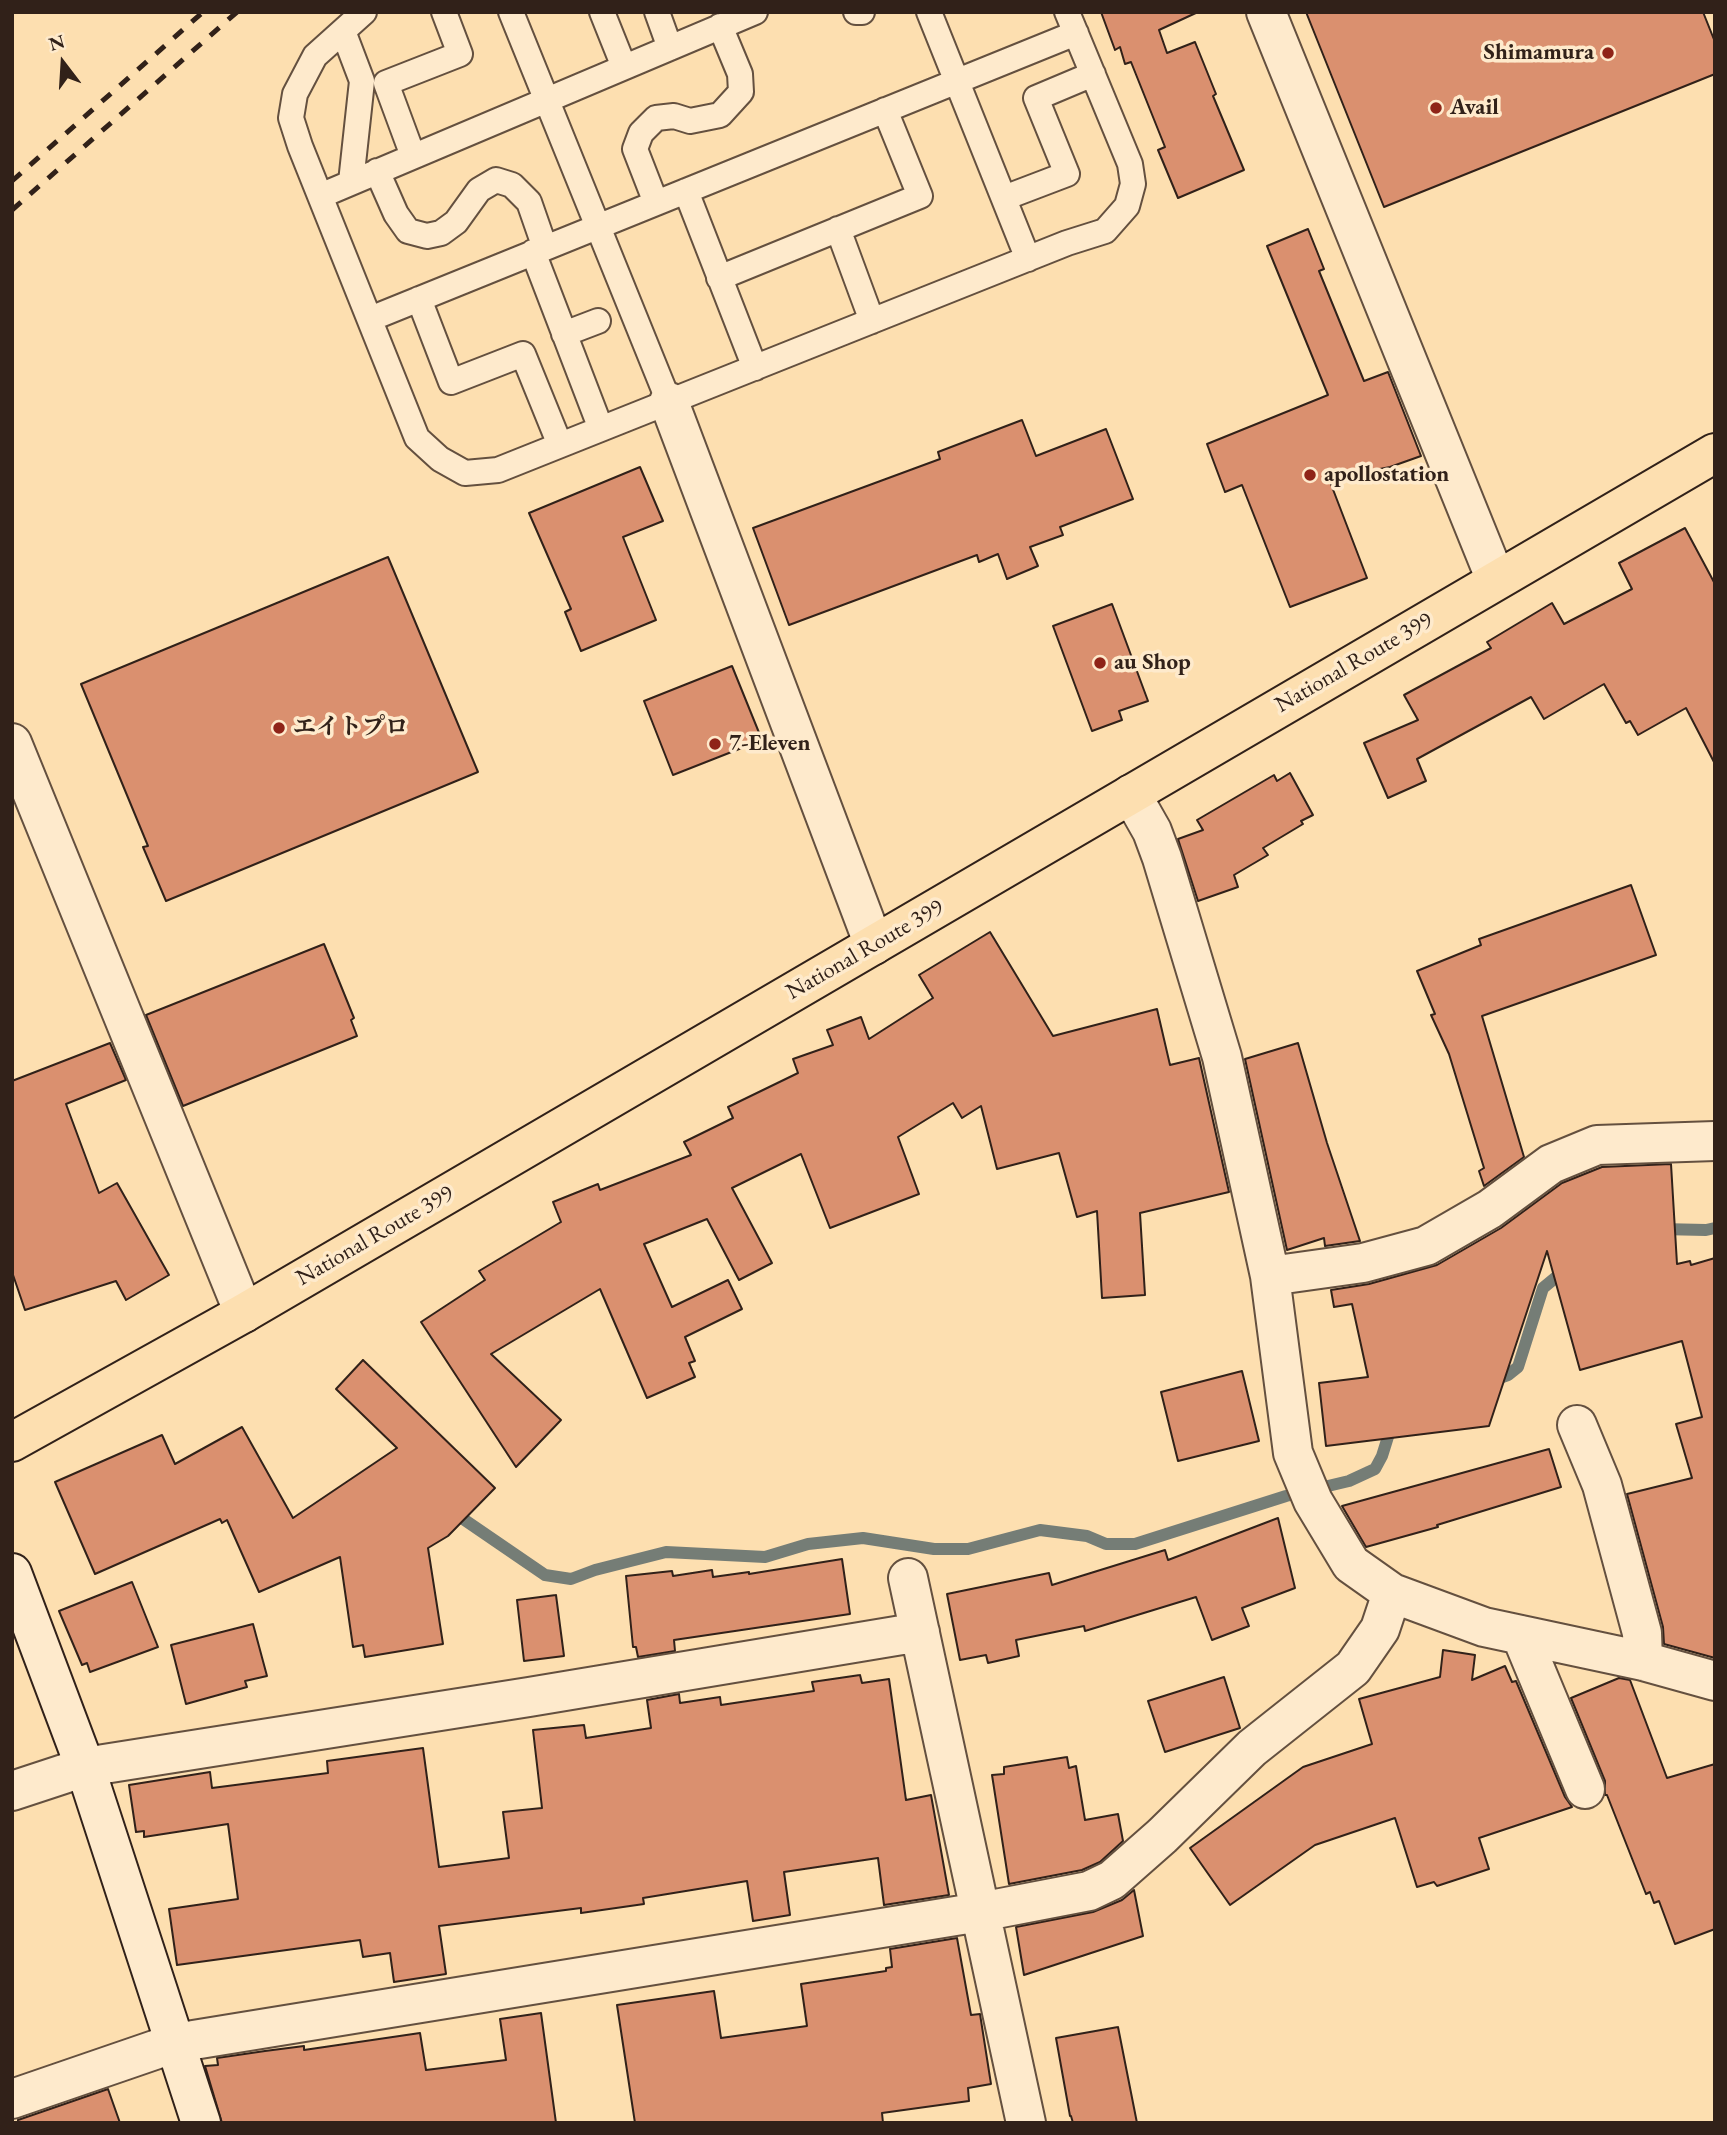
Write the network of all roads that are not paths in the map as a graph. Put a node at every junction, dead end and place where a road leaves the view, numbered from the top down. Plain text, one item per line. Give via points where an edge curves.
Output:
1 (364, 12) edge
2 (443, 12) edge
3 (511, 12) edge
4 (602, 12) edge
5 (657, 12) edge
6 (755, 12) edge
7 (856, 12) edge
8 (862, 12) edge
9 (929, 12) edge
10 (1266, 12) edge
11 (1071, 23) edge
12 (720, 26) junction
13 (343, 31) junction
14 (670, 48) junction
15 (624, 67) junction
16 (1093, 74) junction
17 (957, 81) junction
18 (547, 100) junction
19 (885, 110) junction
20 (413, 156) junction
21 (377, 171) junction
22 (351, 183) junction
23 (686, 191) junction
24 (320, 196) junction
25 (1004, 198) junction
26 (656, 203) junction
27 (598, 226) junction
28 (838, 229) junction
29 (539, 250) junction
30 (1028, 259) junction
31 (719, 278) junction
32 (419, 299) junction
33 (370, 319) junction
34 (598, 321) dead end
35 (872, 321) junction
36 (564, 334) junction
37 (755, 368) junction
38 (669, 402) junction
39 (601, 429) junction
40 (560, 445) junction
41 (1715, 453) edge
42 (1496, 580) junction
43 (12, 743) edge
44 (1130, 794) junction
45 (874, 945) junction
46 (1715, 1141) edge
47 (1270, 1276) junction
48 (244, 1313) junction
49 (1577, 1425) dead end
50 (12, 1442) edge
51 (12, 1573) edge
52 (908, 1578) dead end
53 (1392, 1593) junction
54 (920, 1632) junction
55 (1521, 1635) junction
56 (1643, 1661) junction
57 (1715, 1681) edge
58 (85, 1767) junction
59 (1586, 1789) dead end
60 (12, 1791) edge
61 (980, 1912) junction
62 (175, 2043) junction
63 (12, 2099) edge
64 (201, 2123) edge
65 (1026, 2123) edge

1 - 13 lane
2 - 20 lane via 460,54 386,83
3 - 18 lane
4 - 15 lane
5 - 14 lane
6 - 12 lane
7 - 8 lane
9 - 17 lane
10 - 42 street
11 - 16 lane
11 - 17 lane
12 - 14 lane
12 - 26 lane via 740,74 741,92 720,115 690,121 674,116 656,118 640,132 635,149
13 - 22 lane via 362,81
13 - 24 lane via 316,56 295,94 291,118
14 - 15 lane
15 - 18 lane
16 - 25 lane via 1036,98 1067,174
16 - 30 lane via 1130,164 1133,184 1127,206 1105,231
17 - 19 lane
17 - 25 lane
18 - 20 lane
18 - 27 lane
19 - 23 lane
19 - 28 lane via 920,196
20 - 21 lane
21 - 22 lane
21 - 29 lane via 408,231 427,236 442,233 456,222 479,190 496,180 512,185 529,202
22 - 24 lane
23 - 26 lane
23 - 31 lane
24 - 33 lane
25 - 30 lane
26 - 27 lane
27 - 29 lane
27 - 38 lane
28 - 31 lane
28 - 35 lane
29 - 32 lane
29 - 36 lane
30 - 35 lane
31 - 37 lane
32 - 33 lane
32 - 40 lane via 451,382 523,355
33 - 40 lane via 417,438 440,458 465,473 498,470
34 - 36 lane
35 - 37 lane
36 - 39 lane
37 - 38 lane
38 - 39 lane
38 - 45 street
39 - 40 lane
41 - 42 highway, National Route 399
42 - 44 highway, National Route 399
43 - 48 street
44 - 45 highway, National Route 399
44 - 47 street via 1162,858 1222,1057
45 - 48 highway, National Route 399
46 - 47 street via 1597,1145 1551,1164 1490,1209 1426,1246 1363,1263
47 - 53 street via 1298,1469 1351,1564
48 - 50 highway, National Route 399
49 - 56 street via 1602,1485 1642,1633
51 - 58 street
52 - 54 street
53 - 55 street via 1484,1627
53 - 61 street via 1380,1629 1353,1668 1252,1748 1112,1880 1090,1891
54 - 58 street
54 - 61 street
55 - 56 street
55 - 59 street
56 - 57 street
58 - 60 street
58 - 62 street
61 - 62 street
61 - 65 street
62 - 63 street
62 - 64 street

